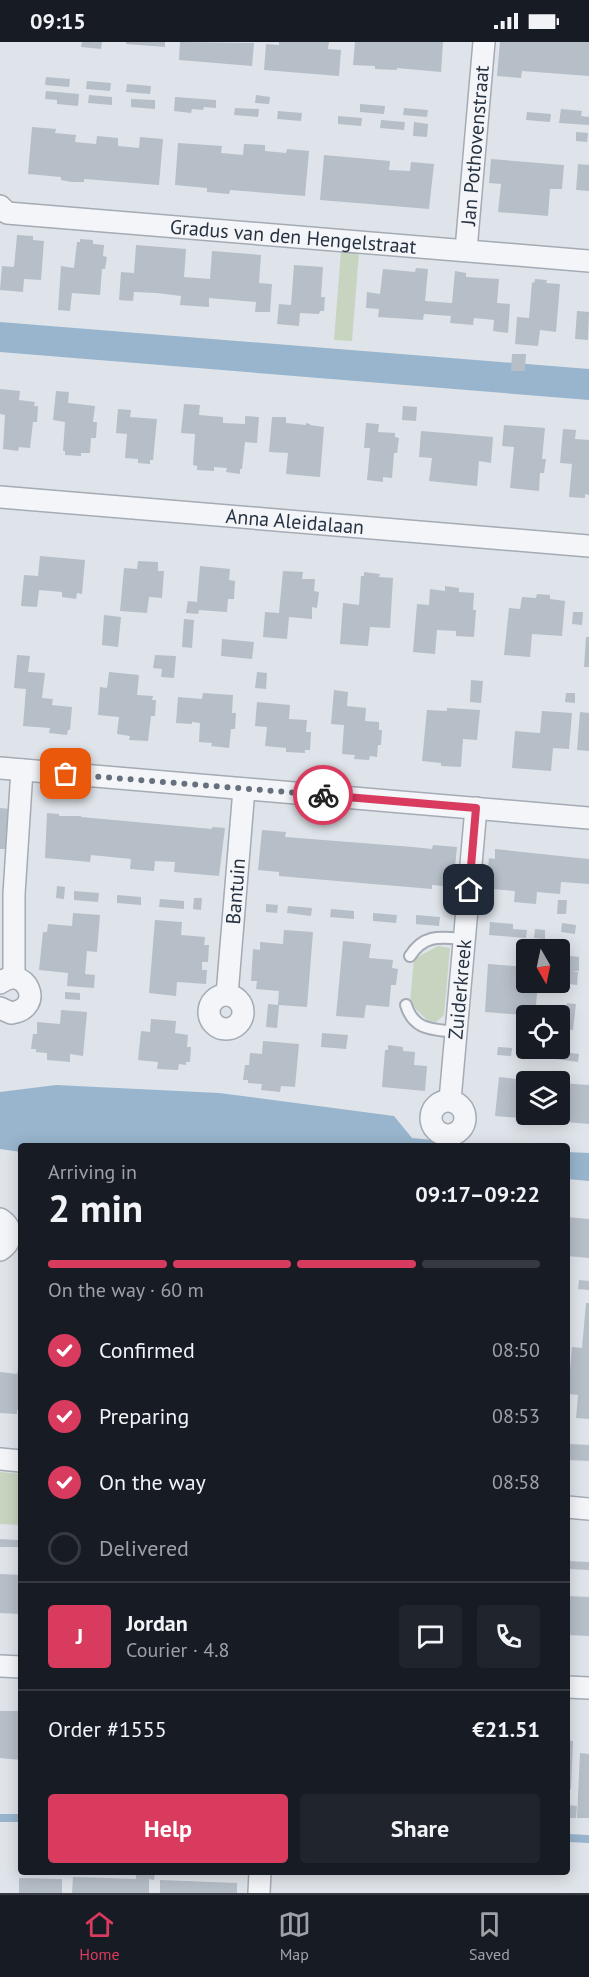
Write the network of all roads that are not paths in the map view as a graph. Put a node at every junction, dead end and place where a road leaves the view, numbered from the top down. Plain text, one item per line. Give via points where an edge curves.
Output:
1 (484, 42) edge
2 (0, 206) edge
3 (465, 250) junction
4 (589, 261) edge
5 (0, 497) edge
6 (589, 546) edge
7 (0, 768) edge
8 (22, 770) junction
9 (244, 789) junction
10 (476, 808) junction
11 (589, 818) edge
12 (464, 939) junction
13 (410, 956) dead end
14 (7, 980) edge
15 (227, 995) dead end
16 (406, 1005) dead end
17 (0, 1008) edge
18 (456, 1032) junction
19 (450, 1100) dead end
20 (0, 1219) edge
21 (0, 1250) edge
22 (0, 1459) edge
23 (18, 1461) edge
24 (570, 1507) edge
25 (589, 1509) edge
26 (0, 1666) edge
27 (18, 1667) edge
28 (570, 1687) edge
29 (589, 1688) edge
30 (260, 1875) edge
31 (259, 1893) edge

1 - 3 street, Jan Pothovenstraat
2 - 3 street, Gradus van den Hengelstraat via 7,213
3 - 4 street, Gradus van den Hengelstraat
5 - 6 street, Anna Aleidalaan
7 - 8 street
8 - 9 street
8 - 14 street
9 - 10 street
9 - 15 street, Bantuin
10 - 11 street
10 - 12 street, Zuiderkreek
12 - 13 lane via 425,940
12 - 18 street, Zuiderkreek
14 - 17 street via 20,979 29,987 28,1005 11,1013
16 - 18 lane via 417,1024
18 - 19 street, Zuiderkreek
20 - 21 street via 10,1232 7,1244
22 - 23 street
24 - 25 street
26 - 27 street
28 - 29 street
30 - 31 street

